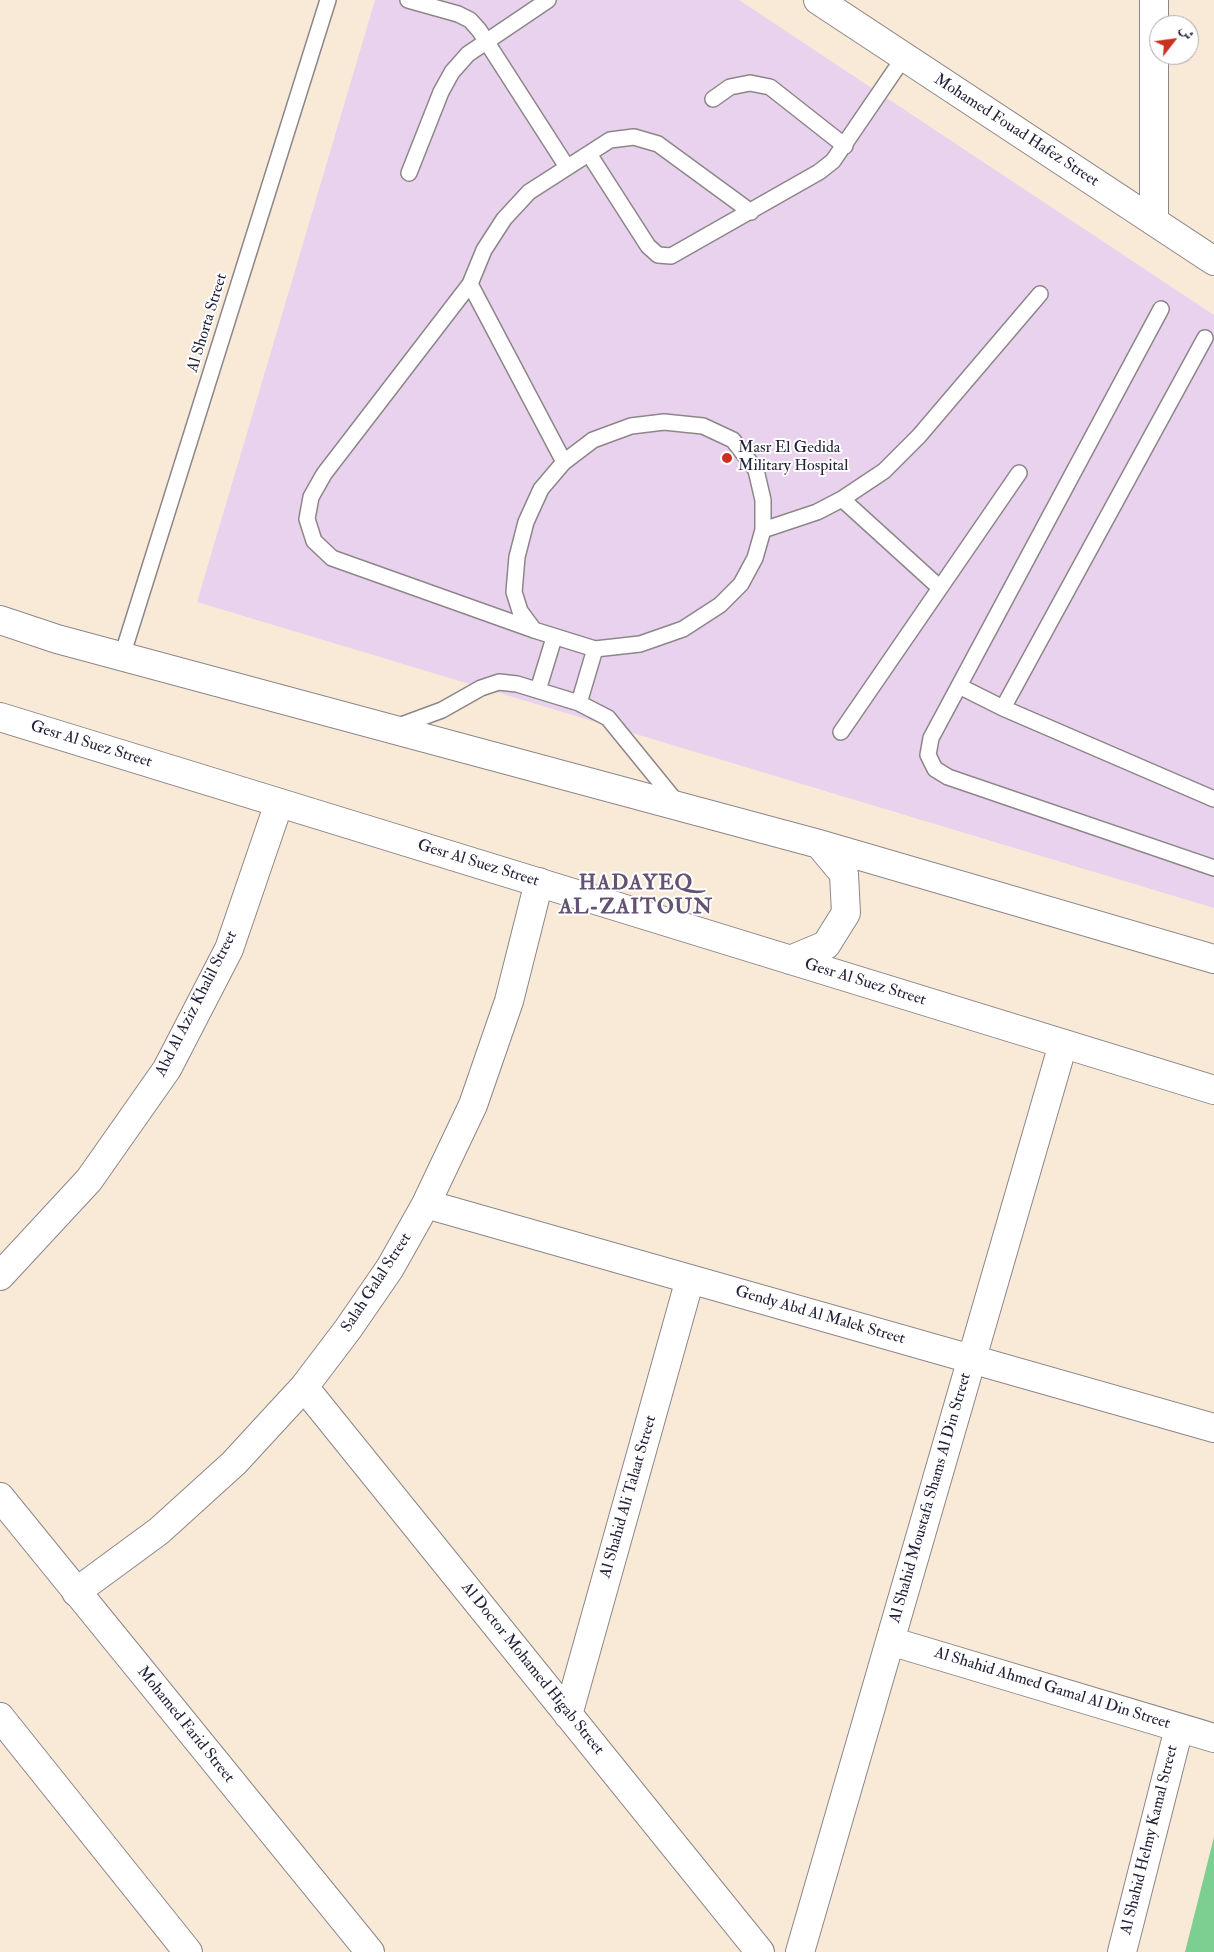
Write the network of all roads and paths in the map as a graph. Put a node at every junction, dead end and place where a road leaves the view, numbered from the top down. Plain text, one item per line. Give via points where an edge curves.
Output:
1 (328, 0) edge
2 (408, 0) edge
3 (548, 0) edge
4 (818, 0) edge
5 (1154, 0) edge
6 (487, 40) junction
7 (904, 57) junction
8 (713, 99) dead end
9 (845, 146) junction
10 (589, 154) junction
11 (567, 167) junction
12 (410, 173) dead end
13 (750, 212) junction
14 (1154, 221) junction
15 (1214, 261) edge
16 (470, 284) junction
17 (1040, 294) dead end
18 (1161, 309) dead end
19 (1204, 338) dead end
20 (564, 462) junction
21 (1019, 473) dead end
22 (842, 499) junction
23 (762, 530) junction
24 (940, 588) junction
25 (0, 620) edge
26 (534, 630) junction
27 (554, 638) junction
28 (595, 649) junction
29 (122, 656) junction
30 (959, 686) junction
31 (538, 690) junction
32 (579, 703) junction
33 (1004, 708) junction
34 (0, 717) edge
35 (391, 729) junction
36 (842, 732) dead end
37 (1214, 799) edge
38 (279, 803) junction
39 (681, 807) junction
40 (819, 844) junction
41 (1214, 868) edge
42 (539, 882) junction
43 (1214, 959) edge
44 (790, 960) junction
45 (1063, 1044) junction
46 (1214, 1090) edge
47 (426, 1204) junction
48 (0, 1276) edge
49 (690, 1279) junction
50 (971, 1359) junction
51 (304, 1387) junction
52 (1214, 1428) edge
53 (0, 1497) edge
54 (76, 1592) junction
55 (890, 1641) junction
56 (568, 1715) junction
57 (0, 1717) edge
58 (1179, 1728) junction
59 (1214, 1738) edge
60 (188, 1952) edge
61 (370, 1952) edge
62 (760, 1952) edge
63 (800, 1952) edge
64 (1122, 1952) edge

1 - 29 lane, Al Shorta Street
2 - 6 lane via 470,20
3 - 6 lane
4 - 7 street, Mohamed Fouad Hafez Street
5 - 14 street
6 - 11 lane
6 - 12 lane via 452,72
7 - 9 lane
7 - 14 street, Mohamed Fouad Hafez Street
8 - 9 lane via 730,87 750,83 770,87
9 - 13 lane via 819,172
10 - 11 lane
10 - 13 lane via 610,140 634,137 658,144
10 - 13 lane via 648,246 658,255 671,256
11 - 16 lane via 529,192 504,219 484,250
14 - 15 street, Mohamed Fouad Hafez Street
16 - 20 lane
16 - 26 lane via 324,474 310,497 307,519 314,541 332,558
17 - 22 lane via 919,436 884,471
18 - 30 lane
19 - 33 lane
20 - 23 lane via 594,440 631,426 664,422 704,426 733,440 756,470 763,500
20 - 26 lane via 541,489 526,522 517,557 514,592 520,611
21 - 24 lane
22 - 23 lane via 808,516
22 - 24 lane
23 - 28 lane via 755,558 741,584 720,605 683,630 640,644
24 - 36 lane
25 - 29 street
26 - 27 lane
27 - 28 lane
27 - 31 lane
28 - 32 lane
29 - 35 street
30 - 33 lane
30 - 41 lane via 931,738 928,754 935,769 948,777
31 - 32 lane
31 - 35 lane via 499,682 481,688 434,714
32 - 39 lane via 608,718
33 - 37 lane
34 - 38 street, Gesr Al Suez Street
35 - 39 street
38 - 42 street, Gesr Al Suez Street
38 - 48 street, Abd Al Aziz Khalil Street via 229,949 167,1069 89,1180
39 - 40 street
40 - 43 street
40 - 44 street via 844,874 846,913 826,945
42 - 44 street, Gesr Al Suez Street
42 - 47 street, Salah Galal Street via 503,1019 473,1105
44 - 45 street, Gesr Al Suez Street
45 - 46 street, Gesr Al Suez Street
45 - 50 street, Al Shahid Moustafa Shams Al Din Street
47 - 49 street, Gendy Abd Al Malek Street
47 - 51 street, Salah Galal Street via 390,1268
49 - 50 street, Gendy Abd Al Malek Street
49 - 56 street, Al Shahid Ali Talaat Street
50 - 52 street, Gendy Abd Al Malek Street
50 - 55 street, Al Shahid Moustafa Shams Al Din Street
51 - 54 street, Salah Galal Street via 228,1469 158,1531
51 - 56 street, Al Doctor Mohamed Higab Street
53 - 54 street, Mohamed Farid Street
54 - 61 street, Mohamed Farid Street
55 - 58 street, Al Shahid Ahmed Gamal Al Din Street
55 - 63 street, Al Shahid Moustafa Shams Al Din Street
56 - 62 street, Al Doctor Mohamed Higab Street
57 - 60 street
58 - 59 street, Al Shahid Ahmed Gamal Al Din Street
58 - 64 street, Al Shahid Helmy Kamal Street

